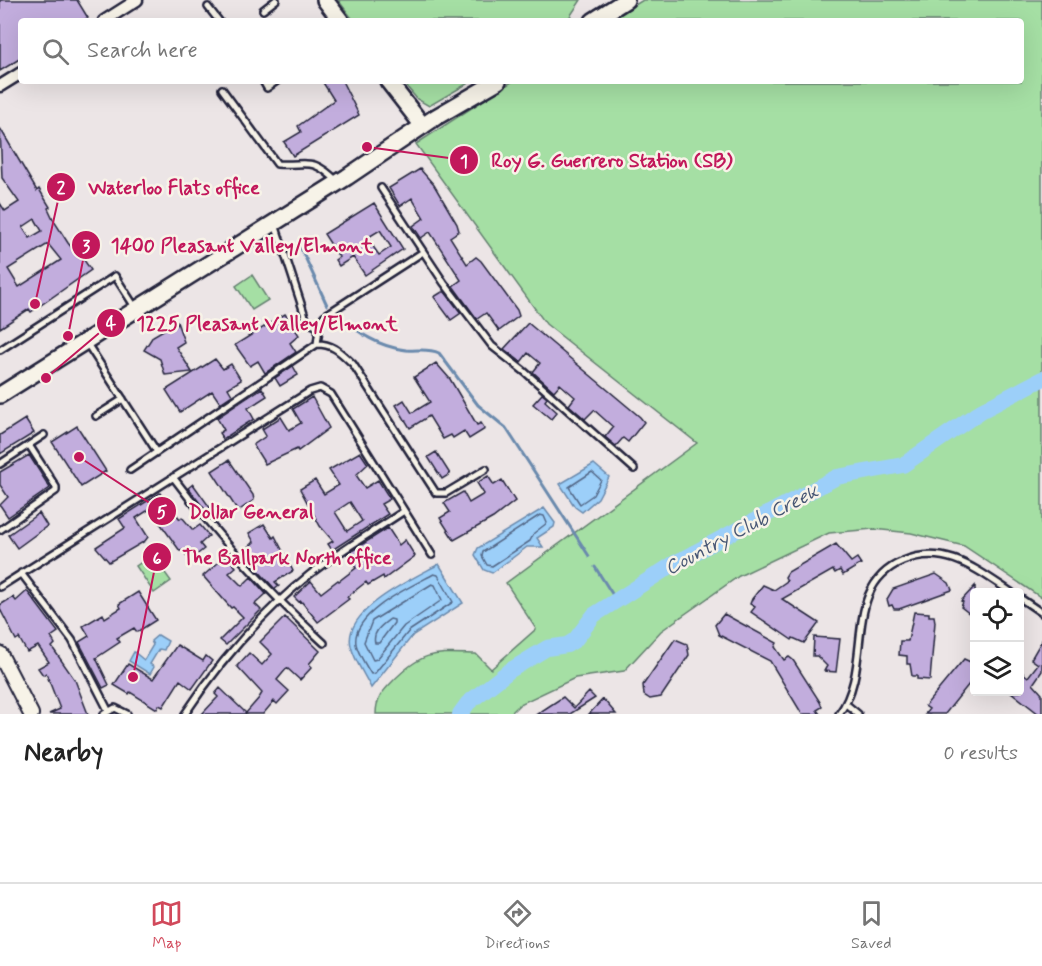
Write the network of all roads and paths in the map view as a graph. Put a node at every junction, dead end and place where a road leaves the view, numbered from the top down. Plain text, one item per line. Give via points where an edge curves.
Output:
1 (276, 0) edge
2 (325, 0) edge
3 (627, 0) edge
4 (133, 1) edge
5 (208, 7) dead end
6 (263, 10) dead end
7 (108, 18) edge
8 (217, 18) edge
9 (339, 18) edge
10 (598, 18) edge
11 (18, 74) edge
12 (390, 84) edge
13 (493, 84) edge
14 (0, 86) edge
15 (222, 89) dead end
16 (423, 126) junction
17 (338, 182) junction
18 (381, 188) dead end
19 (274, 221) junction
20 (423, 252) junction
21 (136, 309) junction
22 (318, 327) junction
23 (85, 341) junction
24 (317, 344) junction
25 (0, 350) edge
26 (0, 395) edge
27 (123, 399) junction
28 (96, 416) dead end
29 (44, 435) dead end
30 (29, 445) junction
31 (157, 452) junction
32 (0, 464) edge
33 (634, 468) dead end
34 (486, 469) dead end
35 (130, 470) dead end
36 (173, 477) junction
37 (404, 511) junction
38 (0, 530) edge
39 (432, 555) dead end
40 (21, 573) junction
41 (0, 587) edge
42 (1005, 588) edge
43 (1024, 601) edge
44 (279, 602) junction
45 (1042, 613) edge
46 (324, 643) dead end
47 (0, 654) edge
48 (846, 704) junction
49 (106, 712) edge
50 (31, 714) edge
51 (127, 714) edge
52 (185, 714) edge
53 (839, 714) edge
54 (858, 714) edge

1 - 6 lane
2 - 9 main road
3 - 10 main road
4 - 7 street
5 - 8 lane
11 - 14 street
12 - 16 main road
13 - 16 main road
15 - 17 lane via 277,164 310,162 322,166
16 - 17 main road
17 - 19 main road
18 - 20 lane
19 - 21 main road
19 - 22 lane via 308,322
20 - 22 lane via 324,316
20 - 33 lane via 492,346
21 - 23 main road
21 - 25 lane via 115,276
22 - 24 lane
23 - 26 main road
23 - 27 lane
24 - 31 lane
24 - 34 lane via 338,349 353,364 436,493 446,493
27 - 28 lane
27 - 31 lane
29 - 30 lane
30 - 32 lane
30 - 38 lane via 56,491
31 - 35 lane
36 - 37 lane via 320,388 331,394
36 - 40 lane
36 - 44 lane via 218,537
37 - 39 lane
37 - 44 lane via 311,574
40 - 41 lane
40 - 49 lane via 72,640
42 - 48 lane via 950,556 922,555 894,564 876,580 867,598 855,682
43 - 45 lane
44 - 46 lane
44 - 52 lane via 212,673
47 - 50 street
48 - 53 lane
48 - 54 lane
49 - 51 lane via 115,708

